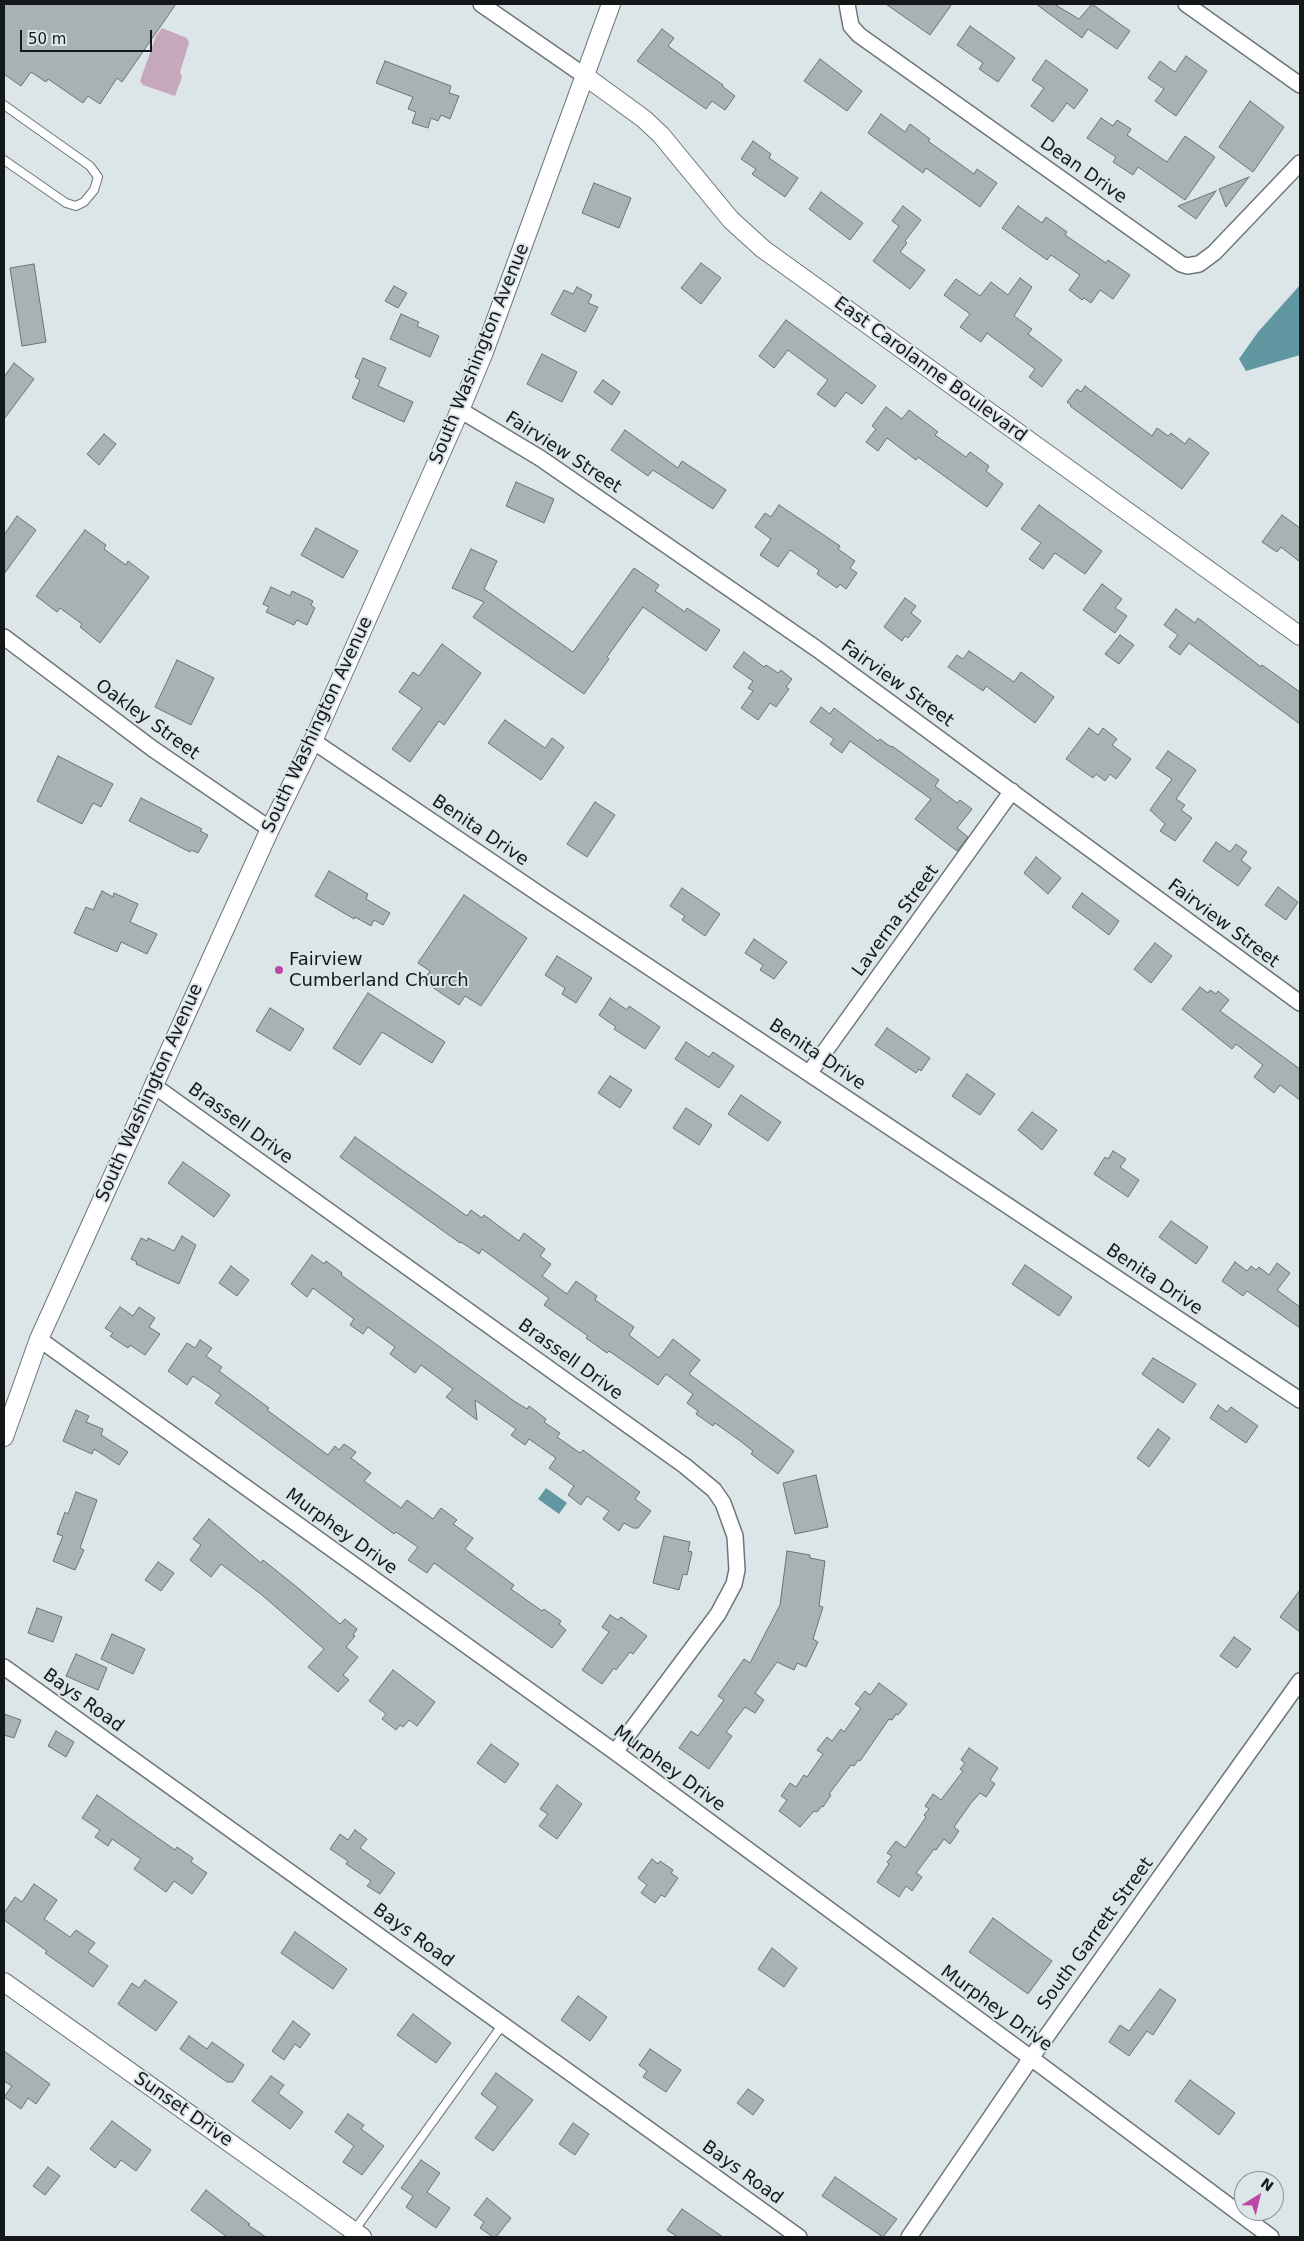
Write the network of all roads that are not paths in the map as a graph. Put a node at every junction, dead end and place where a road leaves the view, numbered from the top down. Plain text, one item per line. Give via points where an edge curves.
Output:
1 (481, 4) edge
2 (610, 4) edge
3 (847, 4) edge
4 (1186, 4) edge
5 (585, 76) junction
6 (1300, 85) edge
7 (4, 105) edge
8 (4, 160) edge
9 (1300, 163) edge
10 (460, 410) junction
11 (1300, 636) edge
12 (4, 637) edge
13 (313, 741) junction
14 (1012, 790) junction
15 (270, 830) junction
16 (1300, 1003) edge
17 (810, 1072) junction
18 (153, 1085) junction
19 (39, 1339) junction
20 (1300, 1400) edge
21 (4, 1436) edge
22 (4, 1667) edge
23 (1300, 1681) edge
24 (615, 1752) junction
25 (4, 1982) edge
26 (503, 2023) junction
27 (1031, 2058) junction
28 (358, 2234) edge
29 (800, 2237) edge
30 (909, 2237) edge
31 (1271, 2237) edge

1 - 5 street
2 - 5 street, South Washington Avenue
3 - 9 street, Dean Drive via 851,26 859,35 1181,264 1200,264 1214,253
4 - 6 street
5 - 10 street, South Washington Avenue
5 - 11 street, East Carolanne Boulevard via 661,135 731,220 763,249
7 - 8 lane via 90,166 98,177 94,190 76,206 66,203
10 - 13 street, South Washington Avenue
10 - 14 street, Fairview Street via 540,458 609,505 817,649
12 - 15 street, Oakley Street via 153,749
13 - 15 street, South Washington Avenue
13 - 17 street, Benita Drive
14 - 16 street, Fairview Street
14 - 17 street, Laverna Street
15 - 18 street, South Washington Avenue
17 - 20 street, Benita Drive
18 - 19 street, South Washington Avenue
18 - 24 street, Brassell Drive via 677,1460 714,1490 723,1503 735,1536 737,1570 734,1584 718,1614
19 - 21 street, South Washington Avenue
19 - 24 street, Murphey Drive
22 - 26 street, Bays Road
23 - 27 street, South Garrett Street
24 - 27 street, Murphey Drive
25 - 28 street, Sunset Drive
26 - 28 lane
26 - 29 street, Bays Road
27 - 30 street, South Garrett Street
27 - 31 street, Murphey Drive

